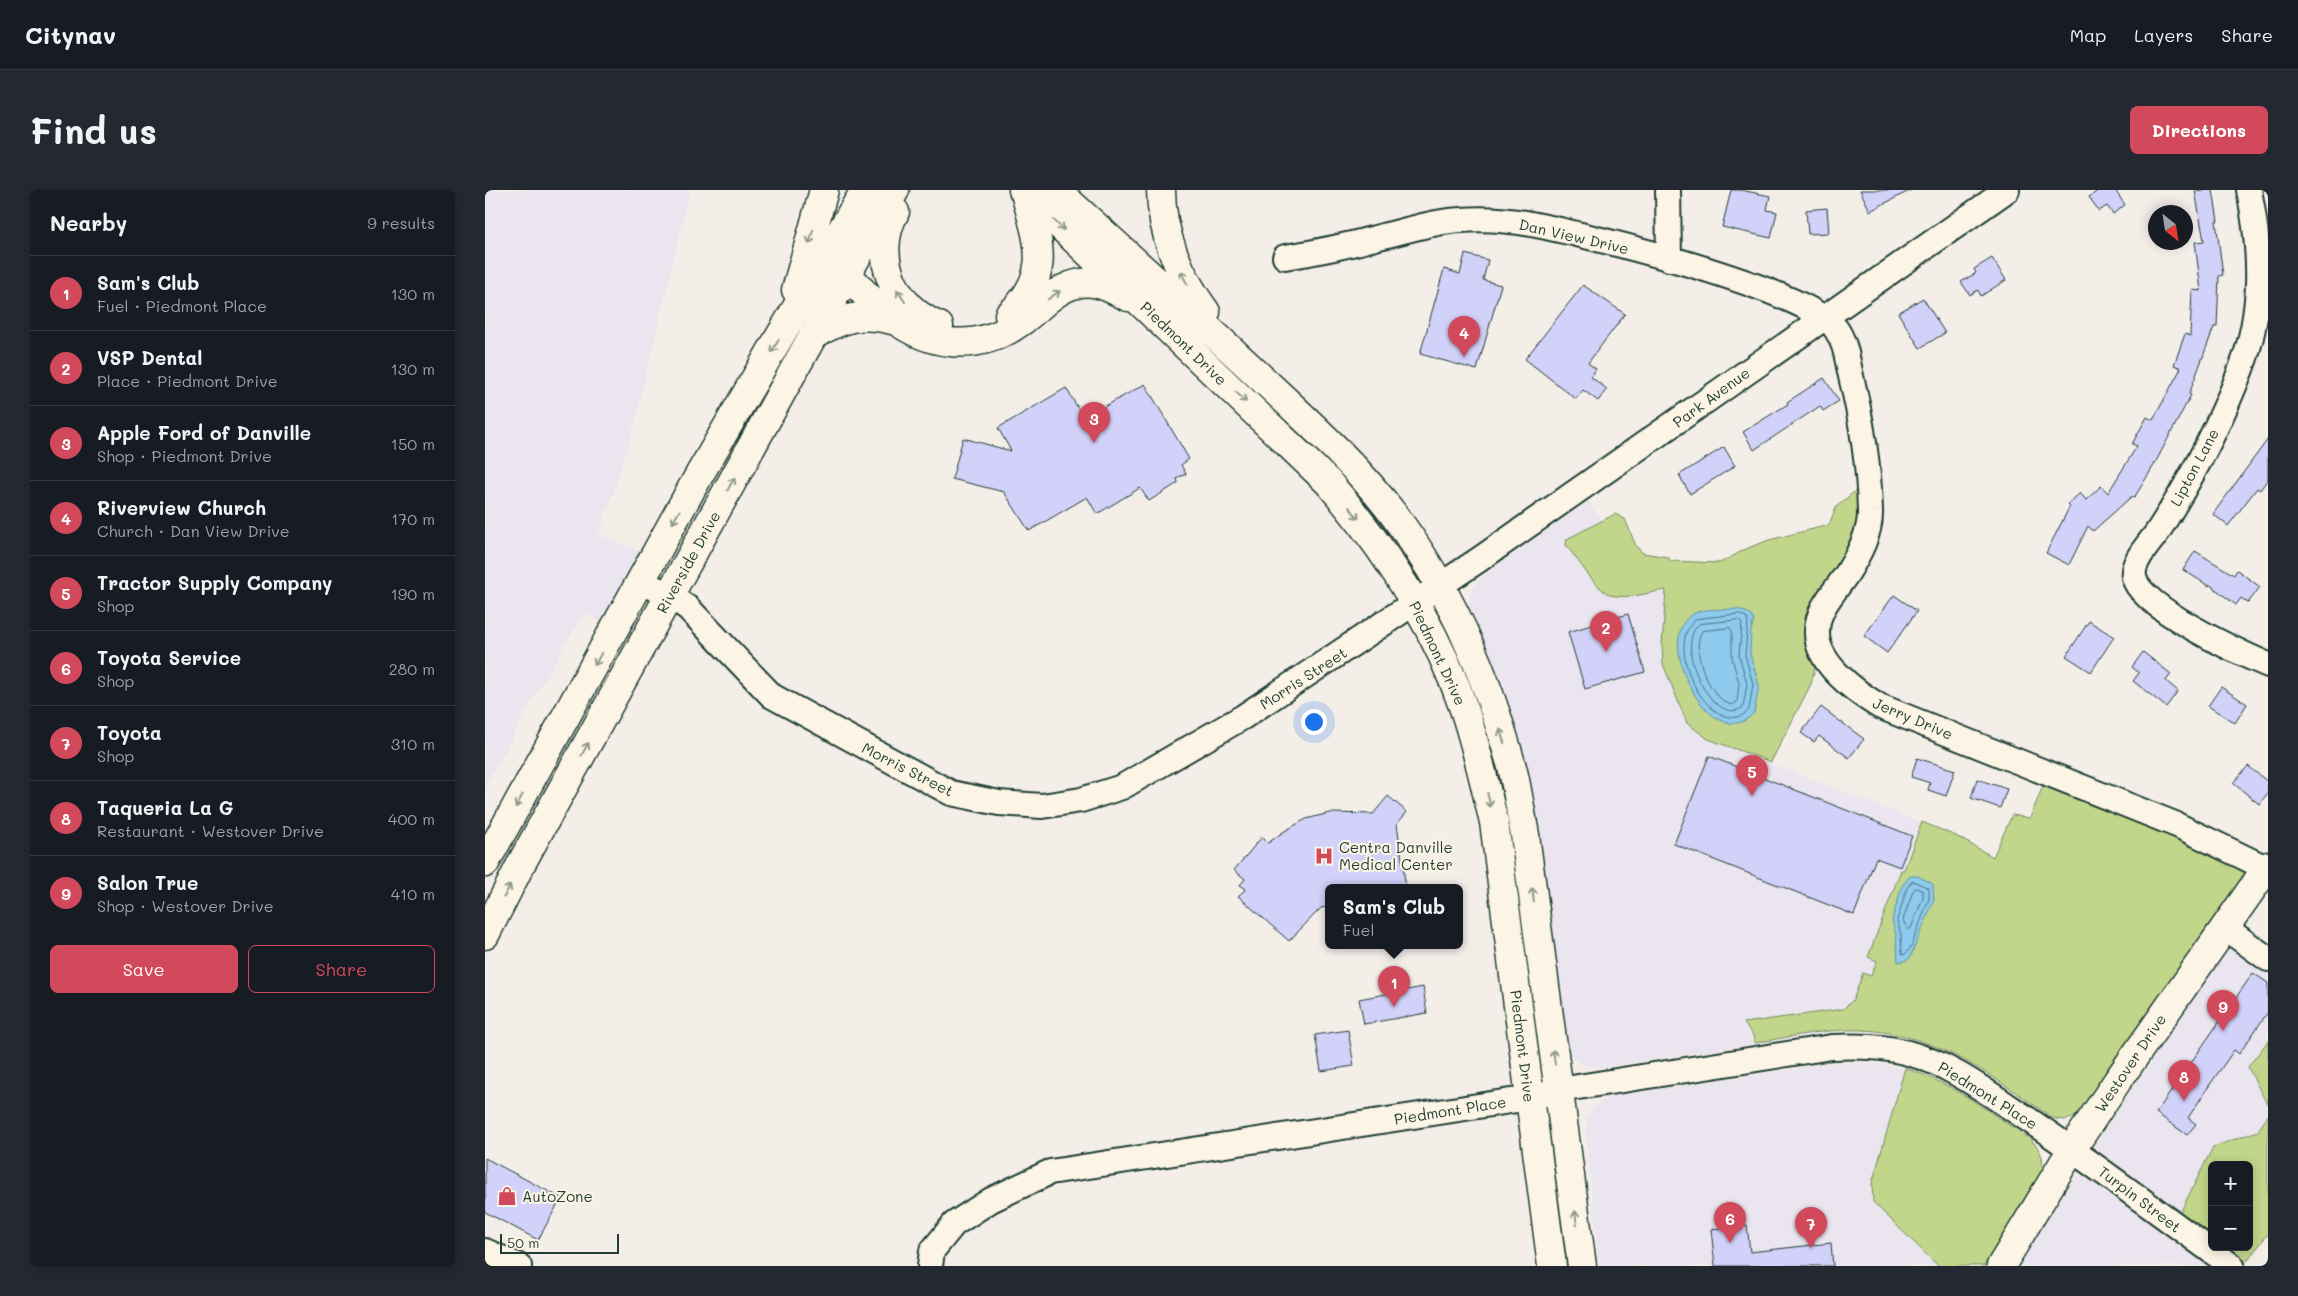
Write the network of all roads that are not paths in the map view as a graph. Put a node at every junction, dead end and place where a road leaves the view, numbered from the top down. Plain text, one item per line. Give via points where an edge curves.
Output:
1 (824, 190) edge
2 (865, 190) edge
3 (895, 190) edge
4 (905, 190) edge
5 (1056, 190) edge
6 (1161, 190) edge
7 (1668, 190) edge
8 (2007, 190) edge
9 (2249, 190) edge
10 (1023, 191) edge
11 (843, 228) junction
12 (1285, 257) dead end
13 (1669, 259) junction
14 (847, 274) junction
15 (792, 316) junction
16 (1825, 316) junction
17 (896, 321) junction
18 (813, 335) junction
19 (1230, 348) junction
20 (1207, 364) junction
21 (641, 580) junction
22 (1439, 586) junction
23 (670, 596) junction
24 (1415, 602) junction
25 (2268, 665) edge
26 (485, 863) edge
27 (2267, 867) edge
28 (2224, 928) junction
29 (485, 935) edge
30 (2268, 959) edge
31 (1559, 1090) junction
32 (1530, 1098) junction
33 (2073, 1149) junction
34 (485, 1251) edge
35 (519, 1266) edge
36 (930, 1266) edge
37 (1552, 1266) edge
38 (1582, 1266) edge
39 (2001, 1266) edge
40 (2232, 1266) edge

1 -> 15 main road via 797,285
2 - 11 main road
3 - 14 main road, Riverside Drive
10 -> 4 main road via 1039,243 1037,276 1020,304 1002,319 980,328 960,330 928,322 914,312 891,280 886,260 887,229
5 - 19 main road, Piedmont Drive
19 -> 6 main road via 1182,275 1164,222
7 - 13 street
8 - 16 street, Park Avenue
9 - 25 street, Lipton Lane via 2258,233 2260,265 2251,335 2219,419 2160,529 2139,558 2134,576 2141,591 2183,622
10 -> 20 main road, Piedmont Drive
11 - 14 main road via 839,254
11 - 15 main road
12 - 13 street, Dan View Drive via 1331,250 1463,219 1530,224
13 - 16 street, Dan View Drive via 1768,290
14 - 17 main road
14 - 18 main road, Riverside Drive
15 -> 21 main road
16 - 22 street, Park Avenue
16 - 27 street, Jerry Drive via 1843,341 1865,457 1870,513 1866,537 1849,571 1823,606 1818,620 1816,635 1828,662 1840,677 1879,706 2177,825
17 - 18 main road via 867,315 851,317
17 -> 20 main road via 937,340 971,343 1004,333 1056,292 1083,282 1096,283 1130,298 1190,355
23 -> 18 main road, Riverside Drive
19 - 22 main road, Piedmont Drive via 1340,452 1394,515
20 -> 24 main road, Piedmont Drive via 1328,482 1362,522
21 - 23 street, Morris Street
21 -> 26 main road
22 - 24 street, Park Avenue
31 -> 22 main road, Piedmont Drive via 1525,835 1513,772 1481,674
23 - 24 street, Morris Street via 697,617 772,696 785,704 951,793 999,803 1042,806 1081,800 1122,787 1243,717
29 -> 23 main road, Riverside Drive
24 -> 32 main road, Piedmont Drive via 1453,680 1465,713 1494,822
27 - 28 main road, Westover Drive
28 - 30 street
28 - 33 main road, Westover Drive
31 - 32 street, Piedmont Place
31 - 33 street, Piedmont Place via 1833,1047 1891,1049 1935,1062 1960,1074
38 -> 31 main road, Piedmont Drive
32 - 36 street, Piedmont Place via 1050,1172 991,1200 954,1224 931,1250
32 - 37 main road, Piedmont Drive
33 - 39 main road, Westover Drive
33 - 40 street, Turpin Street
34 - 35 street

